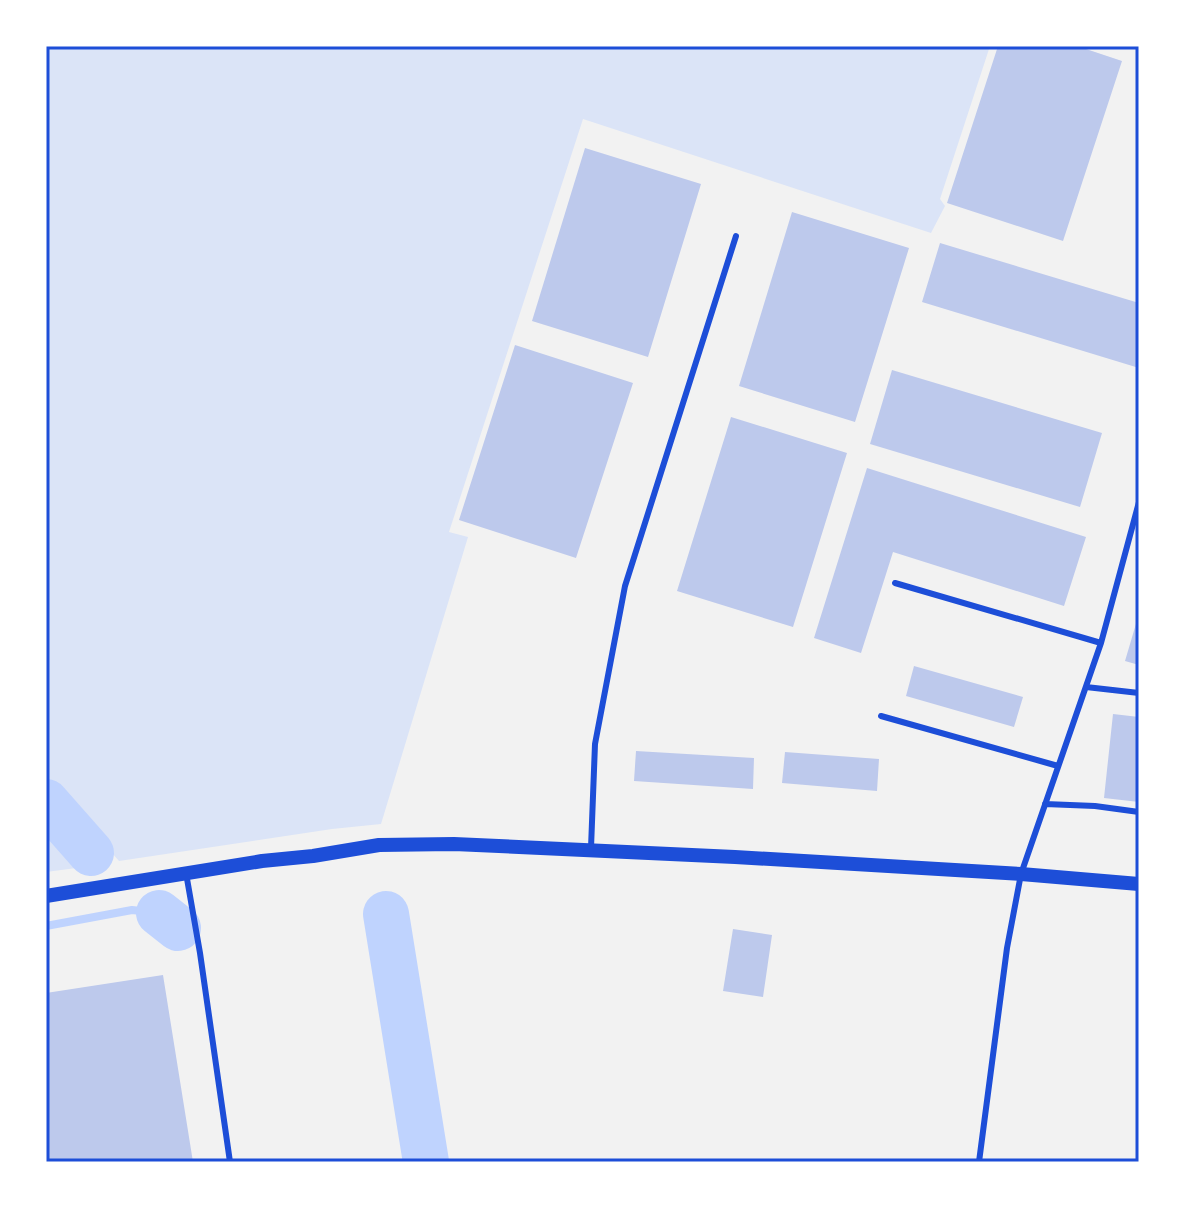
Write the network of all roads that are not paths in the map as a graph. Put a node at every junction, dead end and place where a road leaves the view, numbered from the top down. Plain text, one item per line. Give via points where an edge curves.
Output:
1 (736, 236) dead end
2 (1139, 502) edge
3 (895, 583) dead end
4 (1101, 643) junction
5 (1086, 687) junction
6 (1139, 693) edge
7 (881, 716) dead end
8 (1058, 766) junction
9 (1045, 804) junction
10 (1139, 812) edge
11 (591, 850) junction
12 (186, 873) junction
13 (1021, 874) junction
14 (1139, 884) edge
15 (46, 896) edge
16 (230, 1162) edge
17 (979, 1162) edge

1 - 11 lane via 625,586 595,744
2 - 4 lane
3 - 4 lane
4 - 5 lane
5 - 6 lane
5 - 8 lane
7 - 8 lane
8 - 9 lane
9 - 10 lane
9 - 13 lane
11 - 12 street via 379,845
11 - 13 street
12 - 15 street
12 - 16 lane
13 - 14 street
13 - 17 lane

